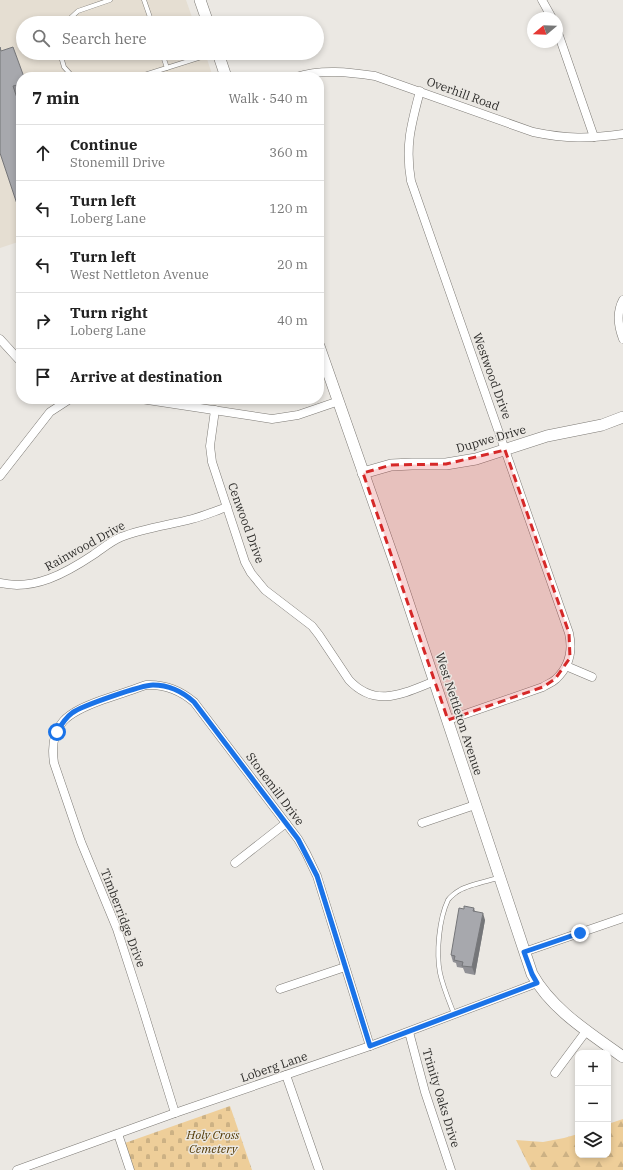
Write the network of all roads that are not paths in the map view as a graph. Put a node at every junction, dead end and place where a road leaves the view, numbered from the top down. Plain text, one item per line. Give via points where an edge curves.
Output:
1 (110, 0) edge
2 (144, 0) edge
3 (200, 0) edge
4 (542, 0) edge
5 (549, 12) edge
6 (73, 16) edge
7 (150, 16) edge
8 (206, 16) edge
9 (563, 48) edge
10 (62, 60) edge
11 (164, 60) edge
12 (192, 60) edge
13 (220, 60) edge
14 (166, 68) junction
15 (68, 72) edge
16 (154, 72) edge
17 (224, 72) edge
18 (324, 72) edge
19 (420, 91) junction
20 (623, 134) edge
21 (594, 138) junction
22 (623, 300) edge
23 (0, 339) edge
24 (623, 339) edge
25 (16, 357) edge
26 (324, 360) edge
27 (339, 401) junction
28 (60, 404) edge
29 (175, 404) edge
30 (215, 410) junction
31 (623, 417) edge
32 (505, 450) junction
33 (363, 472) junction
34 (0, 476) edge
35 (227, 507) junction
36 (0, 582) edge
37 (566, 666) junction
38 (592, 677) dead end
39 (435, 681) junction
40 (448, 720) junction
41 (57, 732) joint
42 (475, 806) junction
43 (286, 823) junction
44 (422, 823) dead end
45 (235, 863) dead end
46 (499, 878) junction
47 (623, 918) edge
48 (524, 952) junction
49 (345, 966) junction
50 (537, 983) junction
51 (280, 989) dead end
52 (454, 1015) junction
53 (587, 1030) junction
54 (409, 1032) junction
55 (370, 1046) junction
56 (623, 1057) edge
57 (555, 1073) dead end
58 (286, 1075) junction
59 (175, 1113) junction
60 (118, 1134) junction
61 (17, 1170) edge
62 (130, 1170) edge
63 (319, 1170) edge
64 (451, 1170) edge

1 - 6 lane via 78,11
2 - 7 lane
3 - 8 street
4 - 5 street
9 - 21 street
10 - 15 lane
11 - 14 lane
12 - 14 lane
13 - 17 street
14 - 16 lane
18 - 19 street, Overhill Road via 375,76
19 - 21 street, Overhill Road via 533,132 569,138
19 - 32 street, Westwood Drive via 408,145 411,181
20 - 21 street, Overhill Road
22 - 24 street via 618,315
23 - 25 street
26 - 27 street, West Nettleton Avenue
27 - 30 street via 298,416 272,419
27 - 33 street, West Nettleton Avenue
28 - 34 street via 50,412
29 - 30 street
30 - 35 street, Cenwood Drive via 210,446 212,462
31 - 32 street, Dupwe Drive via 547,436
32 - 33 street, Dupwe Drive via 476,459 446,464 391,465
32 - 37 street, Westwood Drive via 568,633 571,644 570,658
33 - 39 street, West Nettleton Avenue
35 - 36 street, Rainwood Drive via 193,519 120,537 65,573 45,581 31,584
35 - 39 street, Cenwood Drive via 251,573 265,590 312,626 354,686 370,695 386,697 396,696
37 - 38 street
37 - 40 street via 555,680 542,687
39 - 40 street, West Nettleton Avenue
40 - 42 street, West Nettleton Avenue
41 - 43 street, Stonemill Drive via 61,724 75,711 146,685 177,690 194,702
41 - 59 street, Timberridge Drive via 53,743 54,763 81,842 117,929
42 - 44 street
42 - 46 street, West Nettleton Avenue
43 - 45 street
43 - 49 street, Stonemill Drive via 298,839 317,876
46 - 48 street, West Nettleton Avenue
46 - 52 lane via 460,890 449,899 444,913 438,958 440,973
47 - 48 street
48 - 50 street, West Nettleton Avenue
49 - 51 street
49 - 55 street, Stonemill Drive
50 - 52 street, Loberg Lane
50 - 53 street, West Nettleton Avenue
52 - 54 street, Loberg Lane
53 - 56 street, West Nettleton Avenue
53 - 57 street
54 - 55 street, Loberg Lane
54 - 64 street, Trinity Oaks Drive via 425,1092
55 - 58 street, Loberg Lane
58 - 59 street, Loberg Lane
58 - 63 street
59 - 60 street, Loberg Lane
60 - 61 street, Loberg Lane
60 - 62 street

